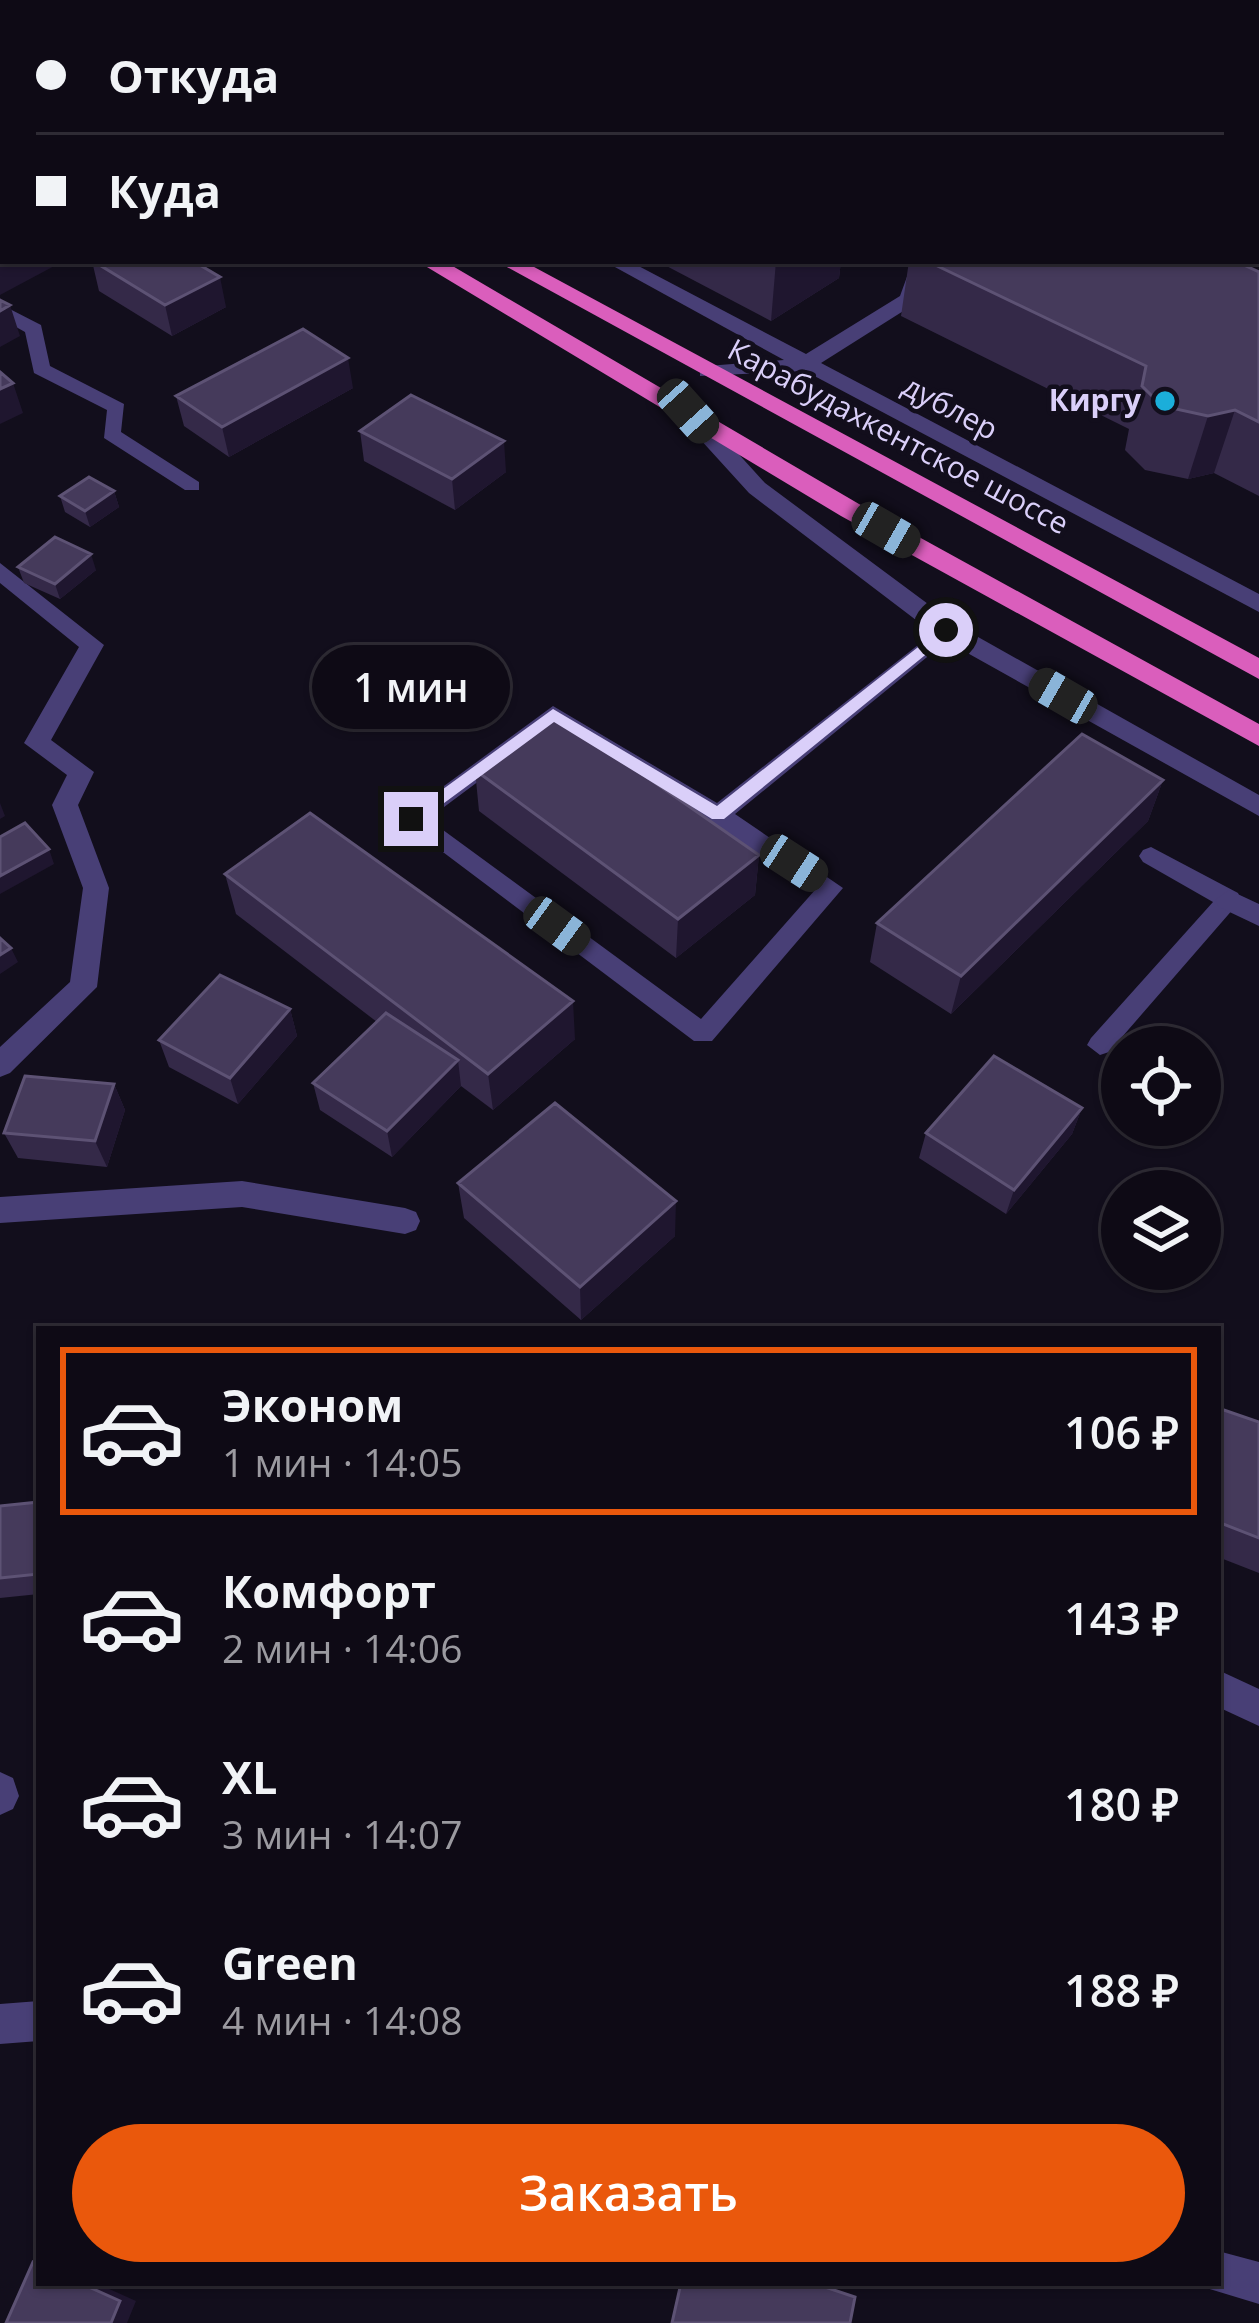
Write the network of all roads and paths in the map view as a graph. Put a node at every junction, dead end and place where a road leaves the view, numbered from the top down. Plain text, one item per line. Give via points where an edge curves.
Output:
1 (433, 264) edge
2 (512, 264) edge
3 (619, 264) edge
4 (924, 264) edge
5 (0, 310) edge
6 (803, 365) junction
7 (707, 372) junction
8 (688, 411) junction
9 (192, 486) dead end
10 (0, 571) edge
11 (1259, 604) edge
12 (946, 630) junction
13 (1259, 670) edge
14 (1259, 736) edge
15 (1259, 807) edge
16 (718, 815) junction
17 (1151, 856) dead end
18 (1229, 900) junction
19 (1259, 916) edge
20 (1100, 1046) dead end
21 (0, 1065) edge
22 (0, 1210) edge
23 (405, 1221) dead end
24 (1221, 1689) edge
25 (1259, 1708) edge
26 (36, 2021) edge
27 (0, 2024) edge
28 (1221, 2273) edge
29 (1259, 2283) edge

1 - 8 highway
2 - 7 highway, Карабудахкентское шоссе
3 - 6 street, дублер
4 - 6 street via 909,299
5 - 9 lane via 34,329 41,369 117,409 111,434
6 - 7 street
6 - 11 street, дублер
7 - 13 highway, Карабудахкентское шоссе
8 - 12 street via 757,488
8 - 14 highway
10 - 21 street via 92,645 37,743 81,772 65,806 96,888 83,987
12 - 15 street
12 - 16 lane
16 - 16 lane via 831,888 703,1034 411,819 553,714
17 - 18 lane
18 - 19 street
18 - 20 lane
22 - 23 street via 242,1194
24 - 25 street
26 - 27 street
28 - 29 street

